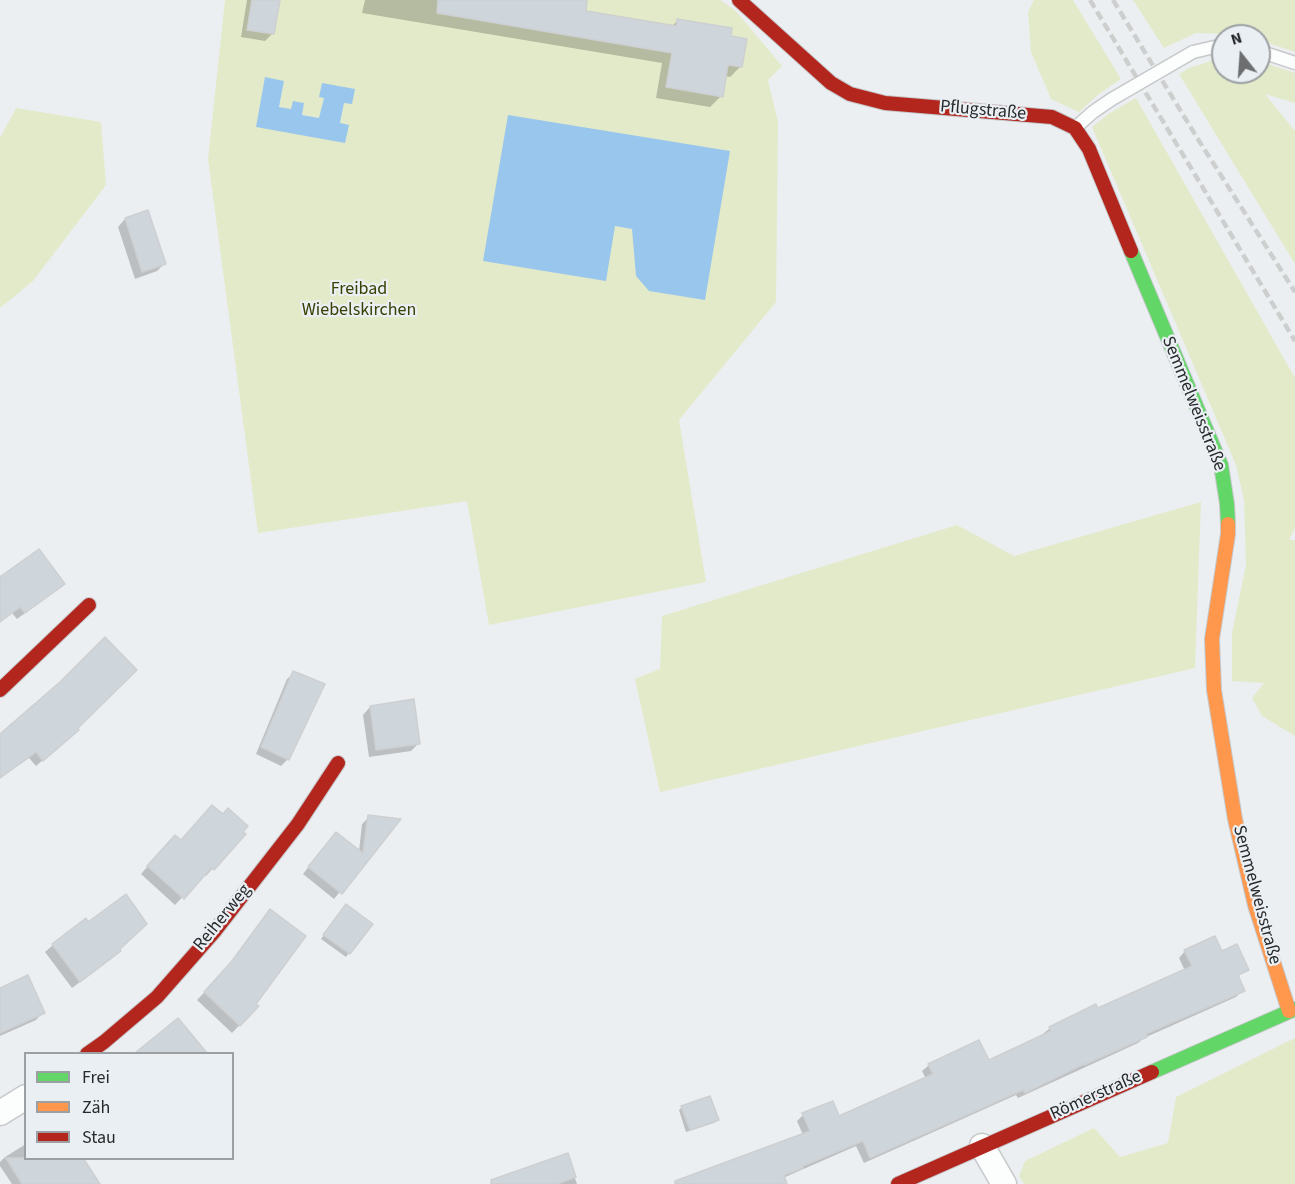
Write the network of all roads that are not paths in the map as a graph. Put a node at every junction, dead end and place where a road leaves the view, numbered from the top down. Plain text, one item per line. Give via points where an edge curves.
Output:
1 (744, 4) edge
2 (1211, 48) edge
3 (1271, 55) edge
4 (1295, 63) edge
5 (1075, 128) junction
6 (89, 605) dead end
7 (0, 690) edge
8 (338, 764) dead end
9 (1292, 1010) edge
10 (89, 1052) edge
11 (24, 1098) edge
12 (0, 1113) edge
13 (982, 1146) junction
14 (898, 1184) edge
15 (1004, 1184) edge

1 - 5 street, Pflugstraße via 831,83 850,94 885,103 1052,117
2 - 5 lane, bridge via 1193,52 1112,99
3 - 4 lane
5 - 9 street, Semmelweisstraße via 1089,149 1221,465 1228,534 1212,639 1214,690 1238,830 1256,905
6 - 7 street
8 - 10 street, Reiherweg via 298,824 214,932 157,997
9 - 13 street, Römerstraße
11 - 12 street
13 - 14 street, Römerstraße
13 - 15 street

